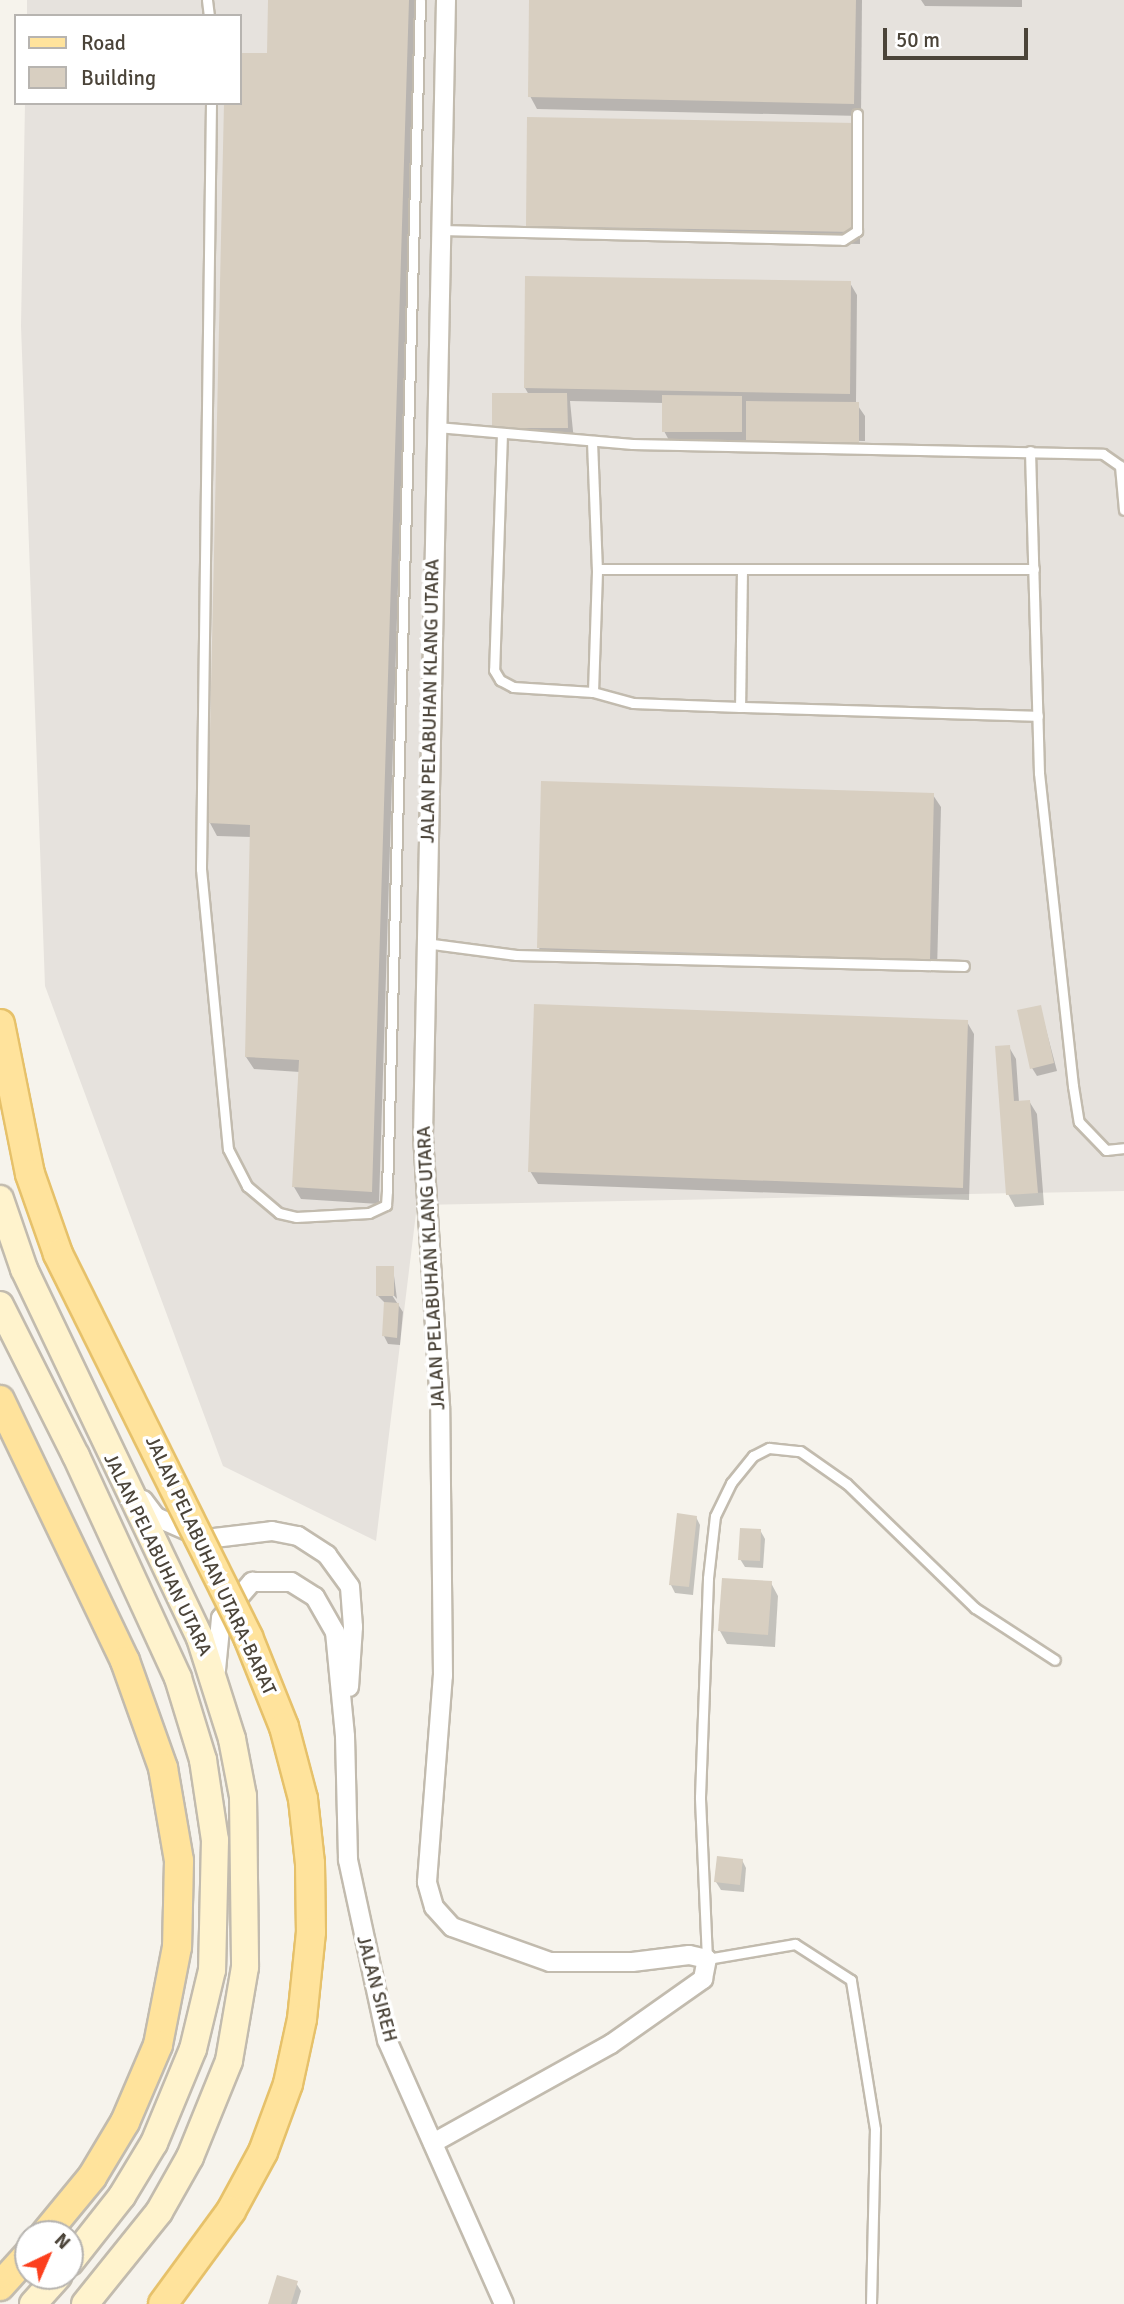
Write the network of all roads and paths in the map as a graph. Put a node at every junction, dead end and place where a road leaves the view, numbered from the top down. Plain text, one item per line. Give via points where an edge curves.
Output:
1 (420, 0) edge
2 (446, 0) edge
3 (211, 105) edge
4 (857, 114) dead end
5 (441, 230) junction
6 (437, 427) junction
7 (502, 433) junction
8 (592, 441) junction
9 (1030, 451) junction
10 (1124, 510) edge
11 (597, 569) junction
12 (742, 569) junction
13 (1034, 569) junction
14 (593, 692) junction
15 (740, 707) junction
16 (1038, 716) junction
17 (425, 943) junction
18 (964, 966) dead end
19 (0, 1024) edge
20 (1124, 1148) edge
21 (0, 1199) edge
22 (0, 1306) edge
23 (0, 1400) edge
24 (110, 1457) junction
25 (1055, 1660) dead end
26 (216, 1681) junction
27 (345, 1736) junction
28 (707, 1959) junction
29 (433, 2143) junction
30 (56, 2220) edge
31 (84, 2244) edge
32 (14, 2270) edge
33 (0, 2286) edge
34 (46, 2290) edge
35 (33, 2304) edge
36 (85, 2304) edge
37 (163, 2304) edge
38 (504, 2304) edge
39 (871, 2304) edge

1 - 3 lane via 387,1191 386,1205 369,1213 296,1217 279,1213 247,1186 228,1149 201,869
2 - 5 street, JALAN PELABUHAN KLANG UTARA
4 - 5 lane via 857,231 843,240
5 - 6 street, JALAN PELABUHAN KLANG UTARA
6 - 7 lane
6 - 17 street, JALAN PELABUHAN KLANG UTARA
7 - 8 lane
7 - 14 lane via 494,670 513,687
8 - 9 lane
8 - 11 lane
9 - 10 lane via 1113,458 1120,466
9 - 13 lane
11 - 12 lane
11 - 14 lane
12 - 13 lane
12 - 15 lane
13 - 16 lane
14 - 15 lane via 633,703
15 - 16 lane
16 - 20 lane via 1039,773 1079,1122 1106,1150
17 - 18 lane via 516,955
17 - 28 street, JALAN PELABUHAN KLANG UTARA via 423,1136 440,1406 443,1676 427,1882 434,1907 452,1927 550,1962 632,1962 689,1955
19 - 37 main road, JALAN PELABUHAN UTARA-BARAT, bridge via 30,1174 58,1254 248,1637 284,1727 303,1799 311,1931 302,2019 288,2084 263,2152 231,2211
21 - 24 main road, JALAN PELABUHAN UTARA via 24,1269
22 - 31 main road, JALAN PELABUHAN UTARA via 178,1678 203,1760 215,1840 212,1970 193,2049 154,2143 122,2196
23 - 30 main road via 125,1661 163,1768 179,1861 177,1947 158,2045 125,2122 99,2166
24 - 26 main road, JALAN PELABUHAN UTARA via 200,1638
24 - 27 street via 156,1517 206,1539 272,1531 298,1536 327,1555 349,1587 353,1627
25 - 28 lane via 975,1608 847,1484 800,1451 769,1448 753,1456 730,1483 715,1516 708,1578 700,1797
26 - 27 street via 221,1618 240,1591 267,1579 291,1582 315,1597 335,1632
26 - 36 main road, JALAN PELABUHAN UTARA via 243,1796 247,1879 245,1968 229,2061 190,2157 159,2212
27 - 29 street, JALAN SIREH via 348,1860 356,1911 387,2040
28 - 29 street via 703,1979 611,2044
28 - 39 lane via 795,1944 850,1980 875,2129
29 - 38 street, JALAN SIREH
32 - 33 main road
34 - 35 main road

